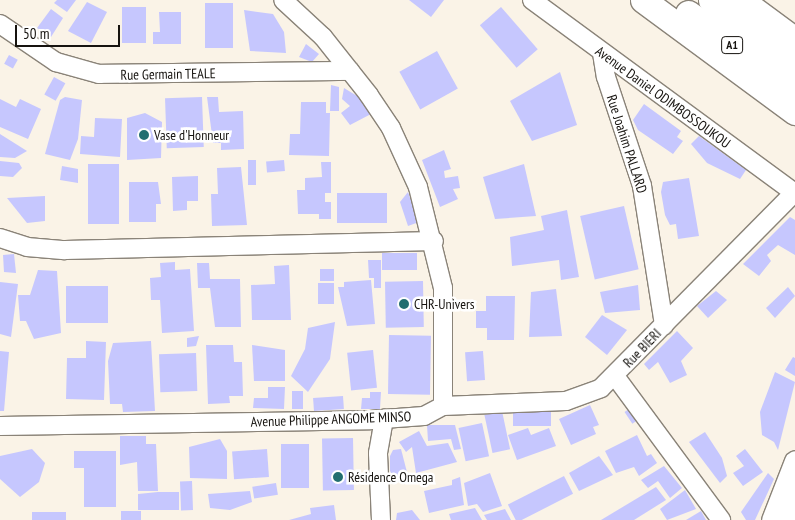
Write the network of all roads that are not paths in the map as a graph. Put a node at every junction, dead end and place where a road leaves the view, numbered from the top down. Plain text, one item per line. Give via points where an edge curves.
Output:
1 (283, 0) edge
2 (532, 0) edge
3 (643, 0) edge
4 (670, 0) edge
5 (711, 0) edge
6 (740, 0) edge
7 (0, 24) edge
8 (795, 40) edge
9 (602, 53) junction
10 (795, 64) edge
11 (350, 72) junction
12 (795, 89) edge
13 (795, 112) edge
14 (795, 193) edge
15 (0, 238) edge
16 (434, 241) junction
17 (664, 325) junction
18 (616, 376) junction
19 (443, 406) junction
20 (384, 418) junction
21 (0, 426) edge
22 (795, 461) edge
23 (795, 499) edge
24 (381, 520) edge
25 (721, 520) edge
26 (772, 520) edge
27 (783, 520) edge

1 - 11 street via 323,37
2 - 9 street, Avenue Daniel ODIMBOSSOUKOU
3 - 13 highway
4 - 12 highway, A1
5 - 10 highway, A1
6 - 8 highway
7 - 11 street, Rue Germain TEALE via 56,62 99,74
9 - 14 street, Avenue Daniel ODIMBOSSOUKOU
9 - 17 street, Rue Joahim PALLARD via 606,77 642,186
11 - 16 street via 400,145
14 - 17 street, Rue BIERI
15 - 16 street via 27,247 65,250
16 - 19 street via 444,314
17 - 18 street, Rue BIERI
18 - 19 street, Rue BIERI via 589,394 566,402
18 - 25 street
19 - 20 street, Avenue Philippe ANGOME MINSO via 424,416
20 - 21 street, Avenue Philippe ANGOME MINSO
20 - 24 street via 378,454
22 - 26 main road
23 - 27 main road

